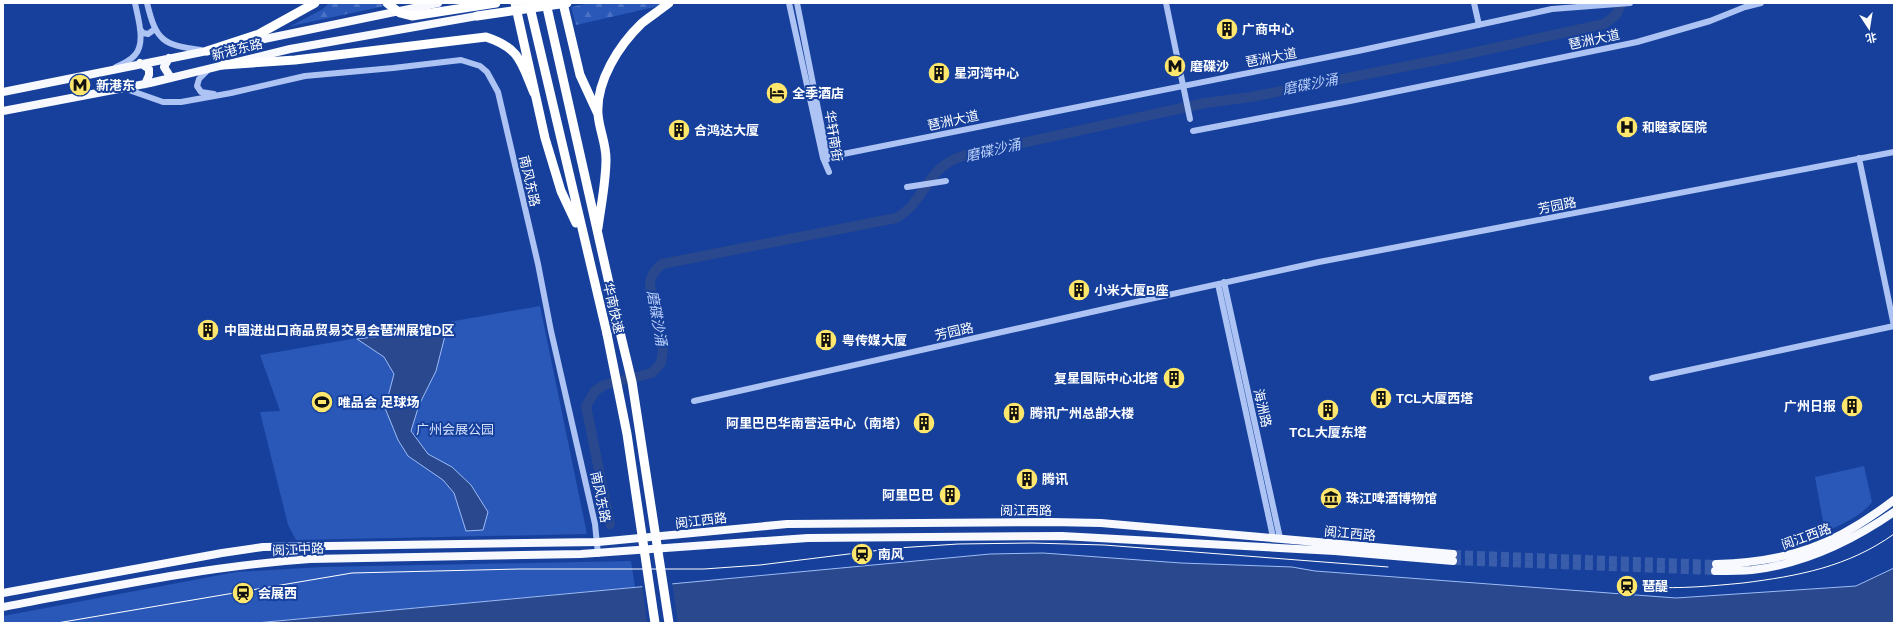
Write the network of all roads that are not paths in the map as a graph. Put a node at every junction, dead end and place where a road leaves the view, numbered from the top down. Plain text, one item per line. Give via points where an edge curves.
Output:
1 (136, 3) edge
2 (147, 3) edge
3 (315, 3) edge
4 (387, 3) edge
5 (438, 3) edge
6 (496, 3) edge
7 (515, 3) edge
8 (531, 3) edge
9 (546, 3) edge
10 (562, 3) edge
11 (567, 3) edge
12 (669, 3) edge
13 (789, 3) edge
14 (798, 3) edge
15 (1166, 3) edge
16 (1474, 3) edge
17 (1630, 3) edge
18 (1761, 3) edge
19 (477, 16) junction
20 (1479, 25) junction
21 (140, 29) junction
22 (154, 29) junction
23 (207, 51) junction
24 (169, 58) junction
25 (140, 63) junction
26 (223, 65) junction
27 (210, 68) junction
28 (114, 69) junction
29 (171, 78) junction
30 (146, 84) junction
31 (123, 88) junction
32 (1183, 88) junction
33 (3, 92) edge
34 (231, 93) junction
35 (534, 93) junction
36 (3, 111) edge
37 (598, 114) junction
38 (1190, 119) dead end
39 (1193, 132) dead end
40 (1894, 152) edge
41 (826, 157) junction
42 (1859, 158) junction
43 (946, 181) dead end
44 (907, 187) dead end
45 (597, 235) junction
46 (584, 238) junction
47 (1221, 283) junction
48 (1894, 326) edge
49 (1652, 378) dead end
50 (694, 401) dead end
51 (1894, 500) edge
52 (1894, 512) edge
53 (1276, 537) junction
54 (598, 542) junction
55 (598, 554) junction
56 (3, 593) edge
57 (3, 607) edge
58 (655, 623) edge
59 (669, 623) edge

1 - 21 street
2 - 22 street
3 - 23 highway via 259,34
4 - 6 highway, bridge via 400,13 412,16
5 - 23 main road, 新港东路
7 - 35 highway
8 - 19 main road, 新港东路, bridge
8 - 46 highway, 华南快速
9 - 45 highway, 华南快速
10 - 37 highway via 580,76
11 - 19 highway, bridge
12 - 37 highway via 633,32 618,54 603,81
13 - 41 street, 华轩南街
14 - 41 street, 华轩南街
15 - 32 street
16 - 20 street
17 - 20 street, 琶洲大道 via 1552,9
18 - 39 street, 琶洲大道 via 1637,42
19 - 26 main road, 新港东路 via 296,48
20 - 32 street, 琶洲大道
21 - 22 street via 148,34
21 - 28 street via 140,44 135,55
22 - 23 street via 165,41 178,47
23 - 24 main road, 新港东路
24 - 25 main road, 新港东路
24 - 29 main road via 164,67
25 - 28 main road, 新港东路
25 - 30 main road via 149,69
26 - 27 main road, 新港东路
26 - 35 highway via 295,60 486,37 500,42 518,56
27 - 29 main road, 新港东路
27 - 34 street via 199,79 198,89 209,94
28 - 33 main road, 新港东路
29 - 30 main road, 新港东路
30 - 31 main road, 新港东路
31 - 34 street via 163,102 181,102
31 - 36 main road, 新港东路
32 - 38 street
32 - 41 street, 琶洲大道
34 - 54 street, 南风东路 via 305,76 461,60 480,66 487,72 498,92 587,483
35 - 46 highway via 561,192
37 - 45 highway via 606,158
40 - 42 street, 芳园路
42 - 47 street, 芳园路
42 - 48 street
43 - 44 street
45 - 59 highway, 华南快速, bridge via 632,382
46 - 58 highway, 华南快速, bridge via 627,434
47 - 50 street, 芳园路
47 - 53 street, 海洲路
48 - 49 street
51 - 52 main road, 阅江西路 via 1854,528 1806,551 1778,559 1716,568 1752,570 1780,566 1809,557 1847,540
53 - 54 main road, 阅江西路 via 1101,523 904,522 774,525
53 - 55 main road, 阅江西路 via 1453,557 1062,536 808,538
54 - 55 street, 南风东路
54 - 56 main road, 阅江中路 via 263,547
55 - 57 main road, 阅江中路 via 265,562 221,567

